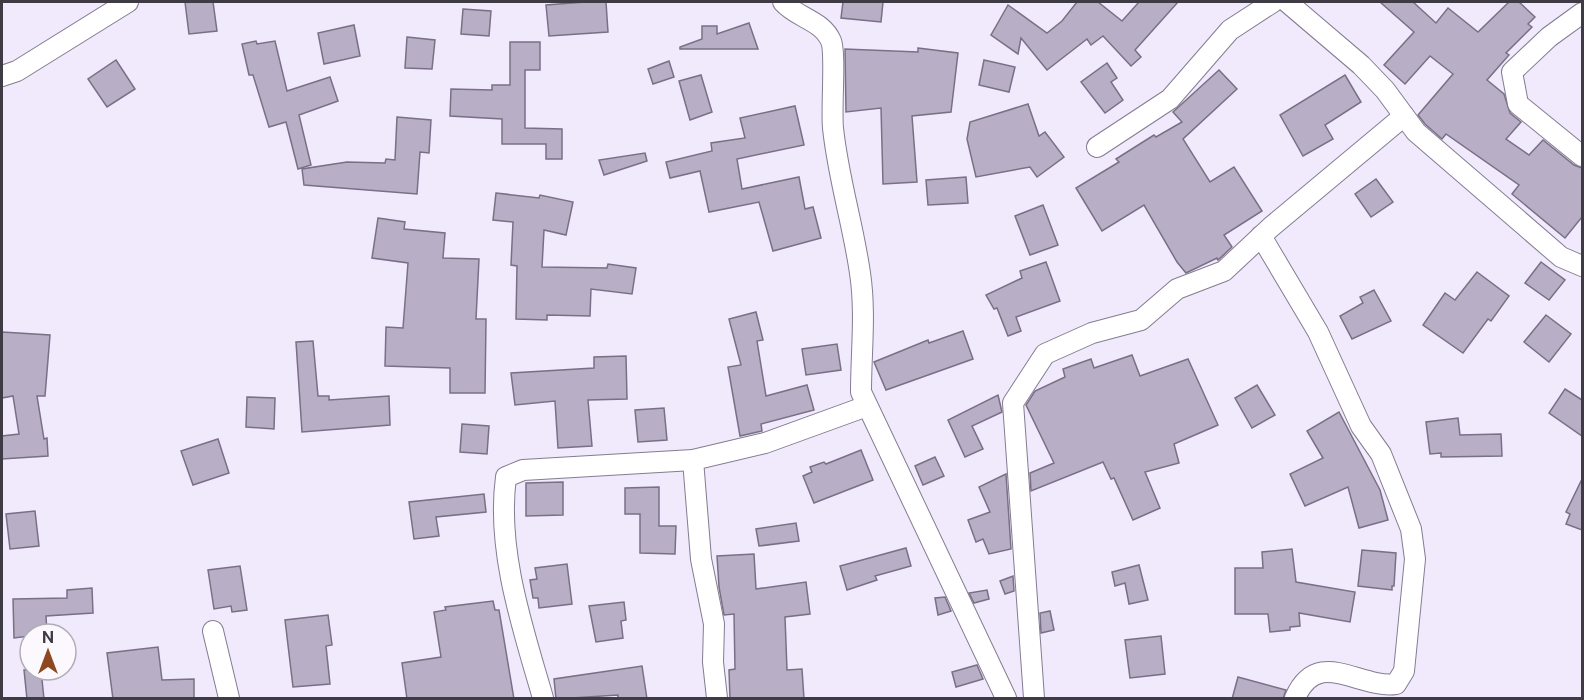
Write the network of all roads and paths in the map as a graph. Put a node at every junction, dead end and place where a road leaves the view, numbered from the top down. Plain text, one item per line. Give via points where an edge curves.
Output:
1 (128, 2) edge
2 (783, 2) edge
3 (1273, 2) edge
4 (1296, 5) edge
5 (1582, 13) edge
6 (2, 76) edge
7 (1404, 116) junction
8 (1097, 147) dead end
9 (1582, 156) edge
10 (1261, 236) junction
11 (1582, 266) edge
12 (867, 406) junction
13 (693, 460) junction
14 (213, 631) dead end
15 (229, 699) edge
16 (543, 699) edge
17 (717, 699) edge
18 (1006, 699) edge
19 (1034, 699) edge
20 (1295, 699) edge

1 - 6 street via 18,71
2 - 12 street via 817,23 833,44 833,125 838,170 860,272 864,343 861,392
3 - 8 street via 1230,30 1170,99
4 - 7 street via 1361,65
5 - 9 street via 1512,72 1518,104
7 - 10 street
7 - 11 street via 1416,132 1561,257
10 - 19 street via 1224,271 1177,289 1141,320 1092,333 1045,354 1013,403
10 - 20 street via 1318,332 1361,426 1381,454 1411,529 1415,559 1404,671 1396,684 1381,686 1336,672 1322,672 1304,681
12 - 13 street via 765,443
12 - 18 street
13 - 16 street via 522,470 506,477 503,502 511,575
13 - 17 street via 701,559 714,624
14 - 15 street

